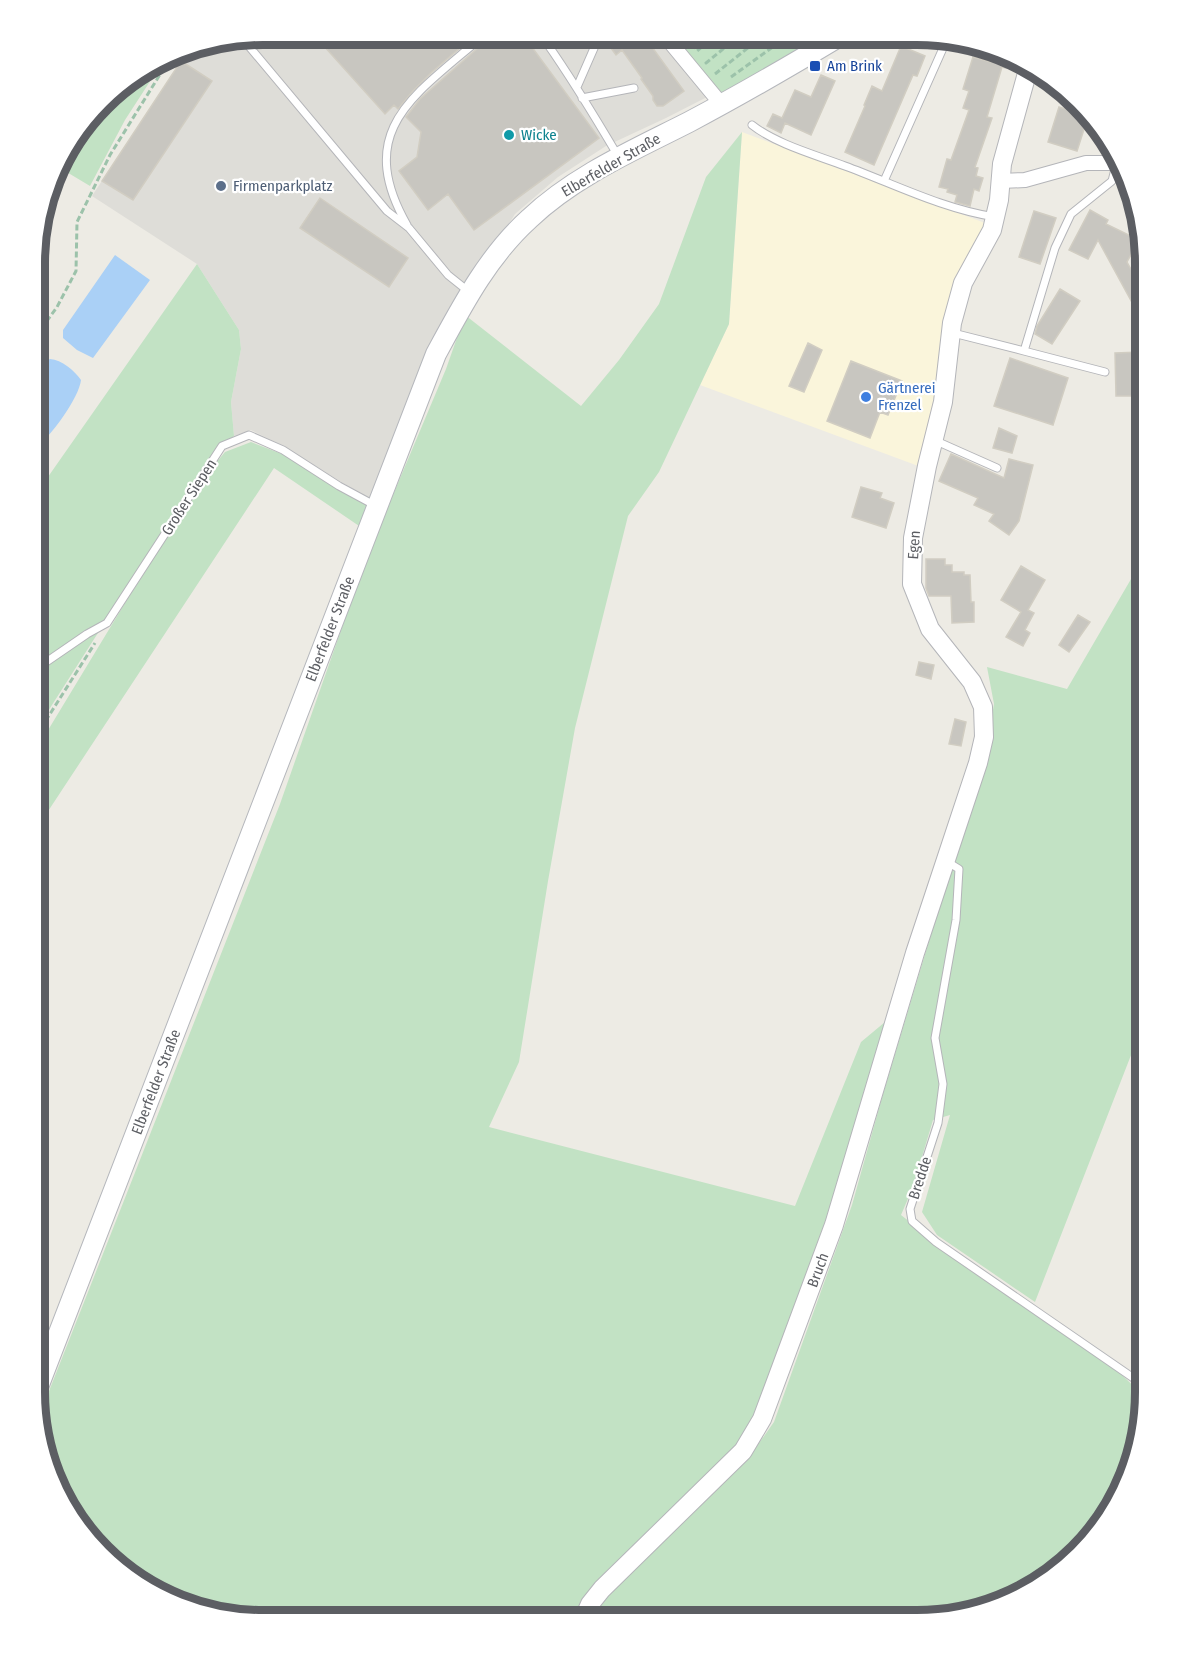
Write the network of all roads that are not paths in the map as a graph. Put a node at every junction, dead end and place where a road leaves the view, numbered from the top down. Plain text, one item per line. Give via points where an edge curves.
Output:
1 (248, 45) edge
2 (473, 45) edge
3 (548, 45) edge
4 (595, 45) edge
5 (673, 45) edge
6 (825, 45) edge
7 (944, 47) edge
8 (1026, 74) edge
9 (577, 87) junction
10 (634, 88) dead end
11 (582, 99) junction
12 (722, 105) junction
13 (752, 124) dead end
14 (619, 158) junction
15 (1110, 162) edge
16 (1115, 172) edge
17 (884, 181) junction
18 (1001, 181) junction
19 (994, 217) junction
20 (409, 228) junction
21 (470, 293) junction
22 (950, 332) junction
23 (1024, 351) junction
24 (1105, 372) dead end
25 (933, 440) junction
26 (997, 468) dead end
27 (376, 506) junction
28 (45, 663) edge
29 (945, 860) junction
30 (45, 1369) edge
31 (1135, 1379) edge
32 (587, 1610) edge

1 - 20 lane via 387,211
2 - 20 lane via 412,99 396,120 388,140 388,185
3 - 9 lane
4 - 9 lane
5 - 12 street
6 - 12 main road, Elberfelder Straße
7 - 17 lane
8 - 18 street, Egen via 1008,136
9 - 11 lane
10 - 11 lane
11 - 14 lane
12 - 14 main road, Elberfelder Straße
13 - 17 lane via 790,145
14 - 21 main road, Elberfelder Straße via 570,187 529,218 499,250
15 - 18 street via 1086,163 1025,180
16 - 23 lane via 1112,181 1071,214 1055,248
17 - 19 lane via 955,208
18 - 19 street, Egen
19 - 22 street, Egen via 985,245 963,283
20 - 21 lane via 448,274
21 - 27 main road, Elberfelder Straße via 436,354
22 - 23 lane
22 - 25 street, Egen via 943,402
23 - 24 lane
25 - 26 lane
25 - 29 street, Egen via 913,538 912,584 930,629 972,681 982,707 984,737
27 - 28 lane, Großer Siepen via 283,450 249,435 231,442 222,447 107,623
27 - 30 main road, Elberfelder Straße
29 - 31 lane, Bredde via 959,869 957,920 935,1038 943,1084 938,1123 910,1209 912,1221 936,1242
29 - 32 street, Bruch via 834,1225 762,1419 743,1451 602,1589

